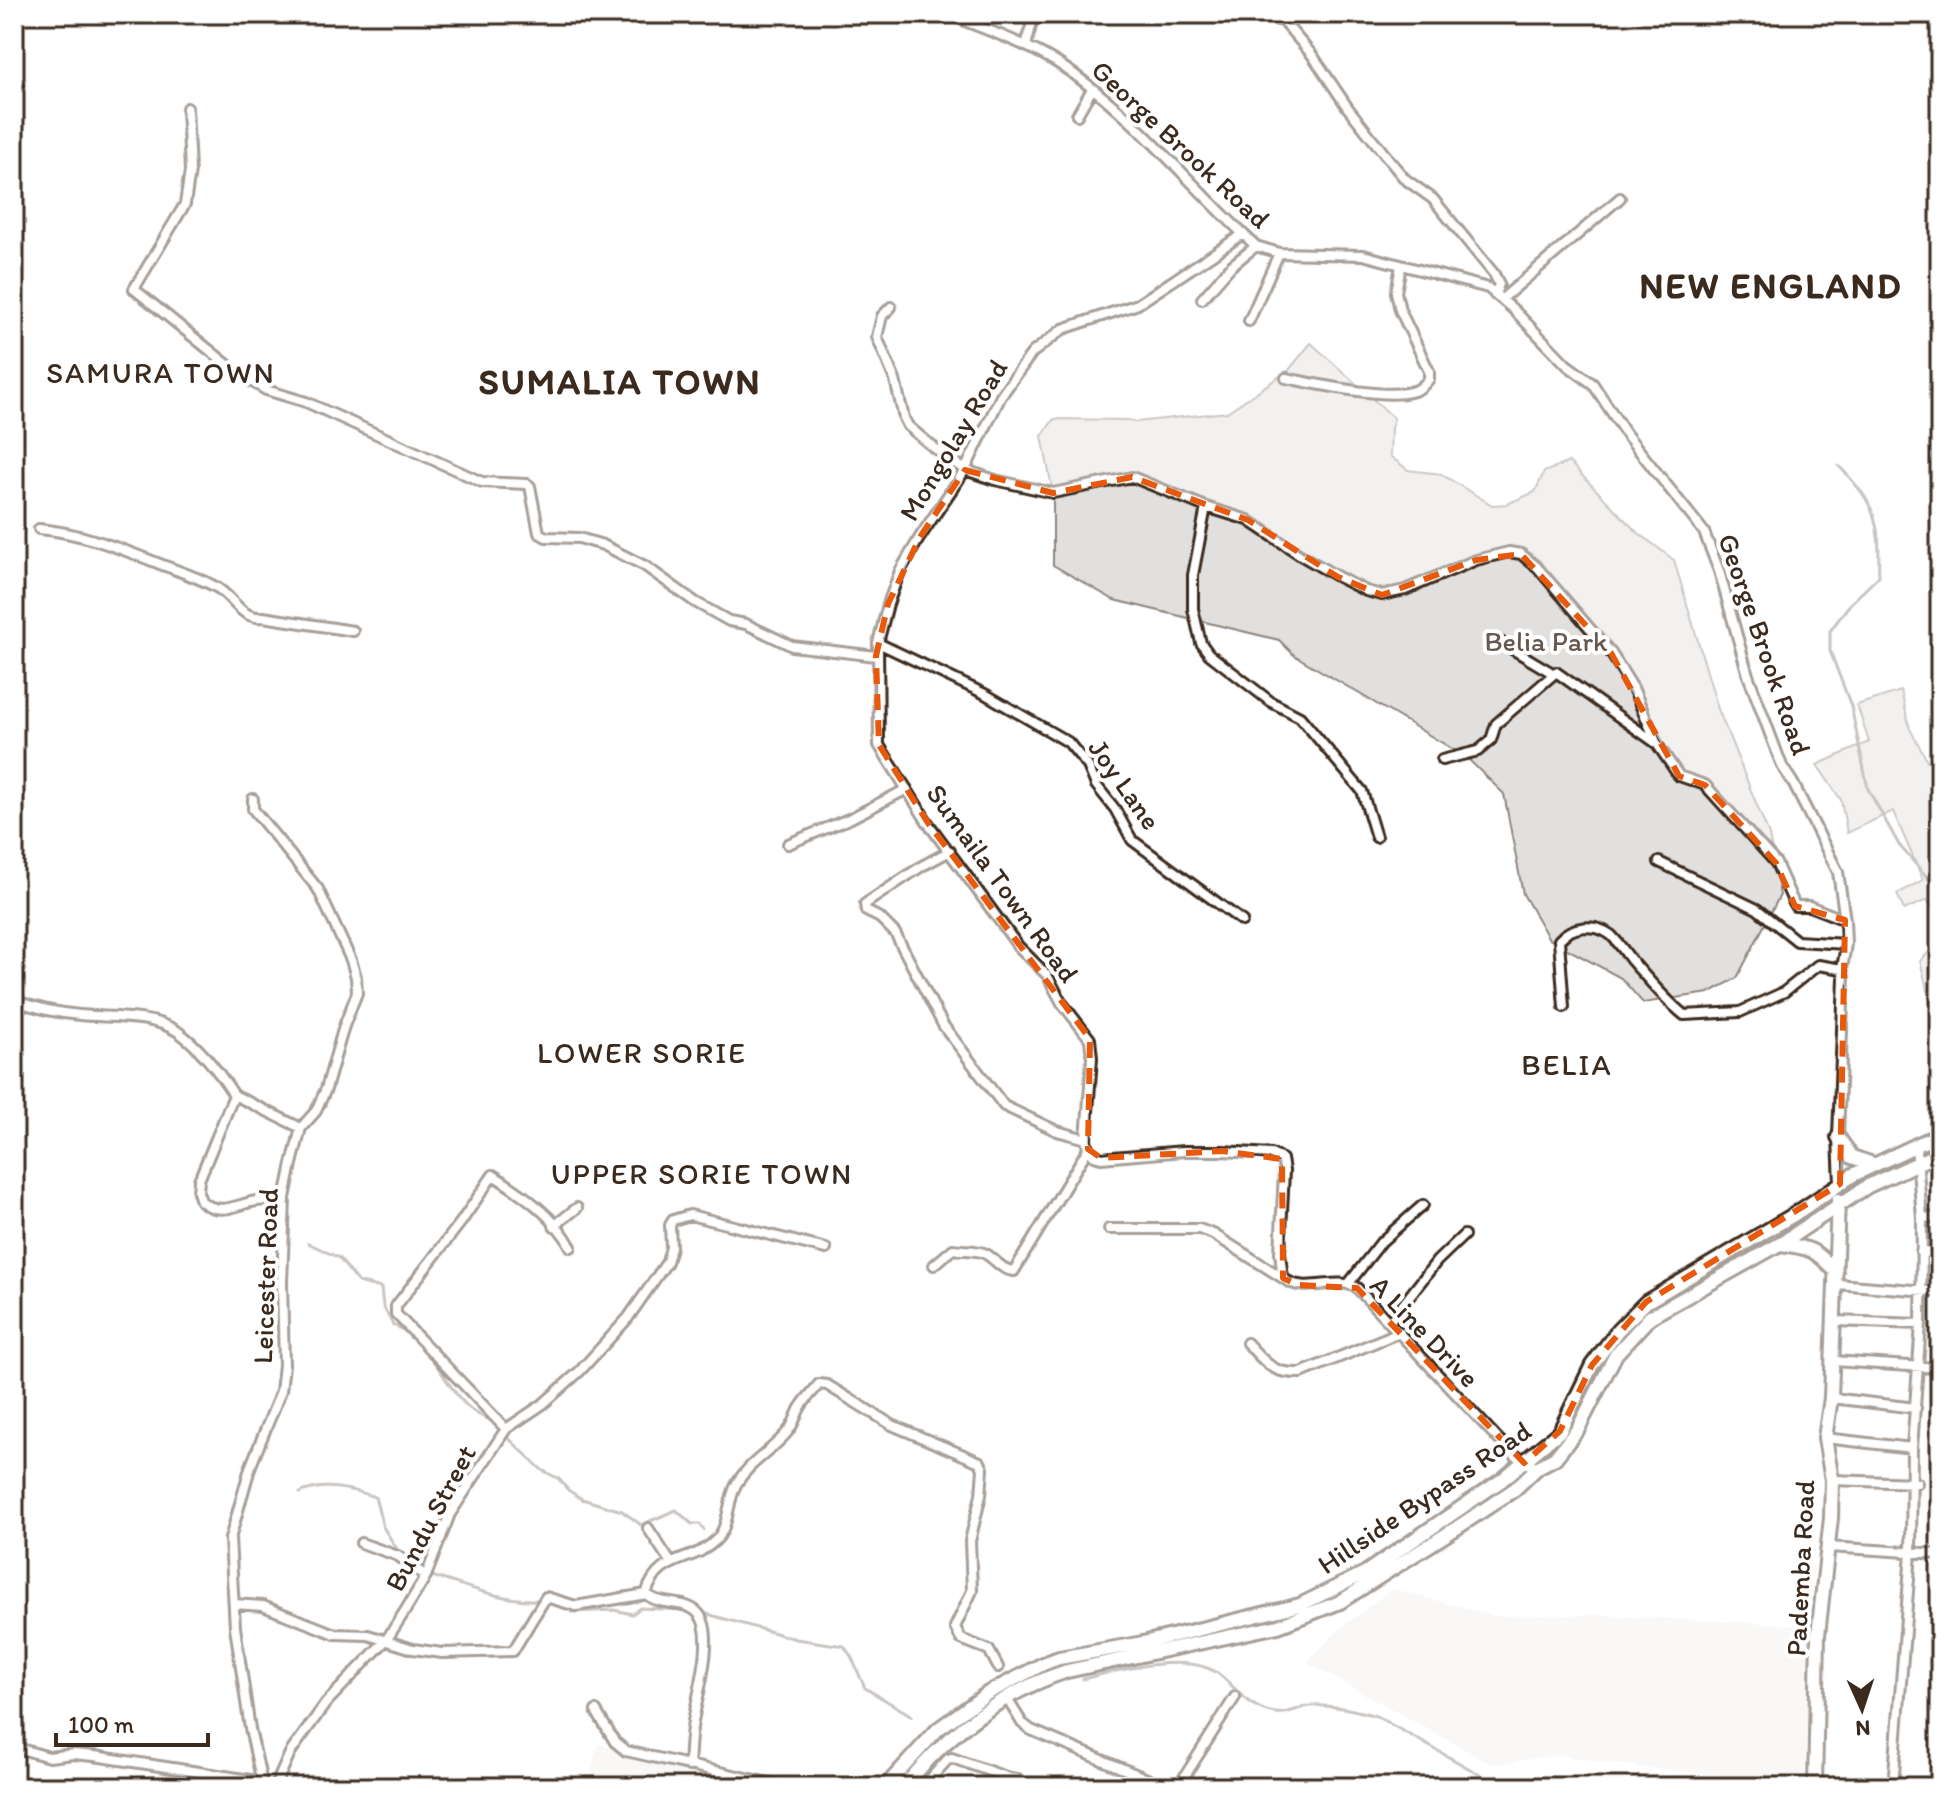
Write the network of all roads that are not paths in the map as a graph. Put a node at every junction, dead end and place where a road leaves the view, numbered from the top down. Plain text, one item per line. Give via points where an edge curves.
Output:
1 (948, 14) edge
2 (1034, 14) edge
3 (1247, 14) edge
4 (1279, 17) edge
5 (1026, 46) junction
6 (1092, 89) junction
7 (187, 108) dead end
8 (1077, 115) dead end
9 (1620, 198) dead end
10 (1243, 234) junction
11 (1256, 246) junction
12 (1279, 253) junction
13 (1401, 266) junction
14 (1499, 297) junction
15 (1202, 299) dead end
16 (891, 307) dead end
17 (1249, 321) dead end
18 (1286, 378) dead end
19 (965, 470) junction
20 (1206, 507) junction
21 (39, 529) dead end
22 (353, 631) dead end
23 (1497, 640) dead end
24 (878, 643) junction
25 (876, 656) junction
26 (1554, 674) junction
27 (1657, 744) junction
28 (1442, 760) dead end
29 (907, 789) junction
30 (253, 799) dead end
31 (1376, 837) dead end
32 (788, 844) dead end
33 (950, 851) junction
34 (1659, 862) dead end
35 (1845, 920) junction
36 (1242, 921) dead end
37 (1846, 944) junction
38 (1842, 969) junction
39 (14, 1000) edge
40 (1564, 1007) dead end
41 (234, 1095) junction
42 (301, 1128) junction
43 (1940, 1134) edge
44 (1838, 1137) junction
45 (1087, 1144) junction
46 (1916, 1146) junction
47 (1940, 1153) edge
48 (1919, 1162) junction
49 (1873, 1164) junction
50 (1840, 1184) junction
51 (285, 1198) junction
52 (1423, 1205) dead end
53 (1838, 1206) junction
54 (577, 1208) dead end
55 (1940, 1217) edge
56 (1922, 1218) junction
57 (554, 1226) junction
58 (1109, 1229) dead end
59 (1464, 1235) dead end
60 (1780, 1244) junction
61 (571, 1247) dead end
62 (826, 1249) dead end
63 (1921, 1252) junction
64 (1940, 1253) edge
65 (934, 1265) dead end
66 (1283, 1278) junction
67 (1836, 1278) junction
68 (1349, 1283) junction
69 (1920, 1291) junction
70 (1940, 1292) edge
71 (1390, 1321) junction
72 (1834, 1321) junction
73 (1921, 1324) junction
74 (1400, 1332) junction
75 (1247, 1343) dead end
76 (1833, 1361) junction
77 (1919, 1368) junction
78 (1940, 1368) edge
79 (1831, 1398) junction
80 (1916, 1408) junction
81 (506, 1429) junction
82 (1825, 1438) junction
83 (1912, 1448) junction
84 (1524, 1463) junction
85 (1538, 1467) junction
86 (1832, 1480) junction
87 (1916, 1483) junction
88 (648, 1528) dead end
89 (361, 1543) dead end
90 (1828, 1547) junction
91 (1911, 1552) junction
92 (1940, 1554) edge
93 (671, 1563) junction
94 (426, 1576) junction
95 (646, 1594) junction
96 (234, 1604) junction
97 (387, 1639) junction
98 (998, 1667) dead end
99 (1006, 1697) junction
100 (1235, 1697) dead end
101 (596, 1711) dead end
102 (14, 1747) edge
103 (689, 1766) junction
104 (257, 1770) junction
105 (1018, 1779) dead end
106 (250, 1784) edge
107 (263, 1787) edge
108 (275, 1787) edge
109 (787, 1787) edge
110 (885, 1787) edge
111 (904, 1787) edge
112 (923, 1787) edge
113 (1166, 1787) edge
114 (1178, 1787) edge
115 (1815, 1787) edge
116 (1893, 1787) edge

1 - 5 street, George Brook Road
2 - 5 street
3 - 4 street
4 - 14 street via 1405,179 1433,199 1494,274
5 - 6 street, George Brook Road
6 - 8 street
6 - 10 street, George Brook Road
7 - 25 street via 190,171 185,204 134,289 239,374 482,482 527,484 539,533 603,545 729,621 792,646
9 - 14 street
10 - 11 street, George Brook Road
10 - 19 street, Mongolay Road via 1138,304 1063,329 1044,342 1001,396
11 - 12 street, George Brook Road
11 - 15 street
12 - 13 street, George Brook Road via 1363,255
12 - 17 street
13 - 14 street, George Brook Road via 1488,288
13 - 18 street via 1396,292 1400,310 1429,371 1421,388 1379,392
14 - 35 street, George Brook Road via 1593,384 1704,532 1782,766 1838,872
16 - 19 street via 882,316 877,337 904,418
19 - 20 street via 1053,493 1132,477
19 - 24 street, Mongolay Road via 900,571
20 - 27 street via 1248,520 1302,556 1382,595 1476,560 1521,554 1611,653
20 - 31 street via 1193,575 1201,643 1271,702 1300,717 1362,791
21 - 22 street via 93,539 194,576 221,590 254,618
23 - 26 street
24 - 25 street, Sumaila Town Road
24 - 36 street, Joy Lane via 985,694 1068,742 1132,840
25 - 29 street, Sumaila Town Road via 879,745
26 - 27 street
26 - 28 street via 1496,724 1491,740 1478,751
27 - 35 street via 1679,776 1705,785 1759,842 1776,863 1795,906
29 - 32 street
29 - 33 street, Sumaila Town Road
30 - 42 street, Leicester Road via 253,809 318,889 356,977 357,993 326,1089
33 - 45 street, Sumaila Town Road via 1090,1039
33 - 45 street via 865,904 866,911 895,933 943,1025 1004,1106
34 - 37 street via 1757,909 1797,941
35 - 37 street, George Brook Road
37 - 38 street, George Brook Road
38 - 40 street via 1818,965 1784,992 1740,1012 1684,1015 1612,936 1588,927 1559,940
38 - 44 street, George Brook Road
39 - 41 street via 60,1013 125,1018 177,1031 218,1071
41 - 42 street
41 - 51 street via 199,1180 201,1201 225,1210
42 - 51 street, Leicester Road
43 - 46 main road, Hillside Bypass Road
44 - 49 main road via 1852,1157
44 - 50 street, George Brook Road
45 - 65 street via 1014,1271 987,1254 953,1249
45 - 66 street via 1101,1158 1222,1151 1282,1159
46 - 48 street
46 - 49 main road, Hillside Bypass Road
47 - 48 main road, Hillside Bypass Road
48 - 53 main road, Hillside Bypass Road
48 - 56 street
49 - 50 main road, Hillside Bypass Road
50 - 53 main road, Pademba Road
50 - 84 main road, Hillside Bypass Road via 1646,1302 1592,1365 1560,1431
51 - 96 street, Leicester Road via 281,1391 250,1468 230,1539
52 - 68 street via 1382,1241
53 - 60 main road, Hillside Bypass Road
53 - 67 main road, Pademba Road
54 - 57 street
55 - 56 street
56 - 63 street
57 - 61 street
57 - 81 street via 527,1197 493,1175 396,1306 396,1314
58 - 66 street via 1199,1229
59 - 71 street
60 - 67 main road via 1814,1250
60 - 85 main road, Hillside Bypass Road via 1642,1323 1616,1354 1566,1446
62 - 81 street, Bundu Street via 690,1215 673,1220 667,1262 628,1318 580,1371
63 - 64 street
63 - 69 street
66 - 68 street, A Line Drive via 1298,1285
67 - 69 street
67 - 72 main road, Pademba Road
68 - 71 street, A Line Drive
69 - 70 street
69 - 73 street
71 - 74 street, A Line Drive
72 - 73 street
72 - 76 main road, Pademba Road
73 - 77 street
74 - 75 street via 1301,1373 1273,1369
74 - 84 street, A Line Drive
76 - 77 street
76 - 79 main road, Pademba Road
77 - 78 street
77 - 80 street
79 - 80 street
79 - 82 main road, Pademba Road
80 - 83 street
81 - 94 street, Bundu Street via 450,1514
82 - 83 street
82 - 86 main road, Pademba Road
83 - 87 street
84 - 85 street, A Line Drive
84 - 110 main road, Hillside Bypass Road via 1365,1573 1300,1605 1059,1658 1008,1681 938,1729
85 - 99 main road, Hillside Bypass Road via 1455,1529 1309,1616 1067,1671
86 - 87 street
86 - 90 main road, Pademba Road
87 - 91 street
88 - 93 street
89 - 94 street via 398,1556
90 - 91 street
90 - 115 main road, Pademba Road via 1818,1635
91 - 92 street
91 - 116 street
93 - 95 street via 657,1572
93 - 98 street via 705,1549 720,1536 732,1493 750,1466 790,1429 819,1384 834,1387 892,1425 980,1462 983,1482 970,1541 972,1591 955,1627 961,1639 989,1650
94 - 97 street, Bundu Street
95 - 97 street via 576,1606 546,1597 513,1651 442,1653
95 - 103 street via 695,1610 702,1619 705,1659
96 - 97 street via 263,1606 335,1634
96 - 104 street, Leicester Road
97 - 108 street, Bundu Street via 326,1703 290,1753
99 - 111 main road, Hillside Bypass Road via 938,1748
99 - 113 street via 1031,1730
100 - 114 street
101 - 103 street via 621,1748
102 - 106 street via 49,1757 94,1756
103 - 109 street
104 - 106 street
104 - 107 street, Leicester Road
105 - 112 street via 952,1758

